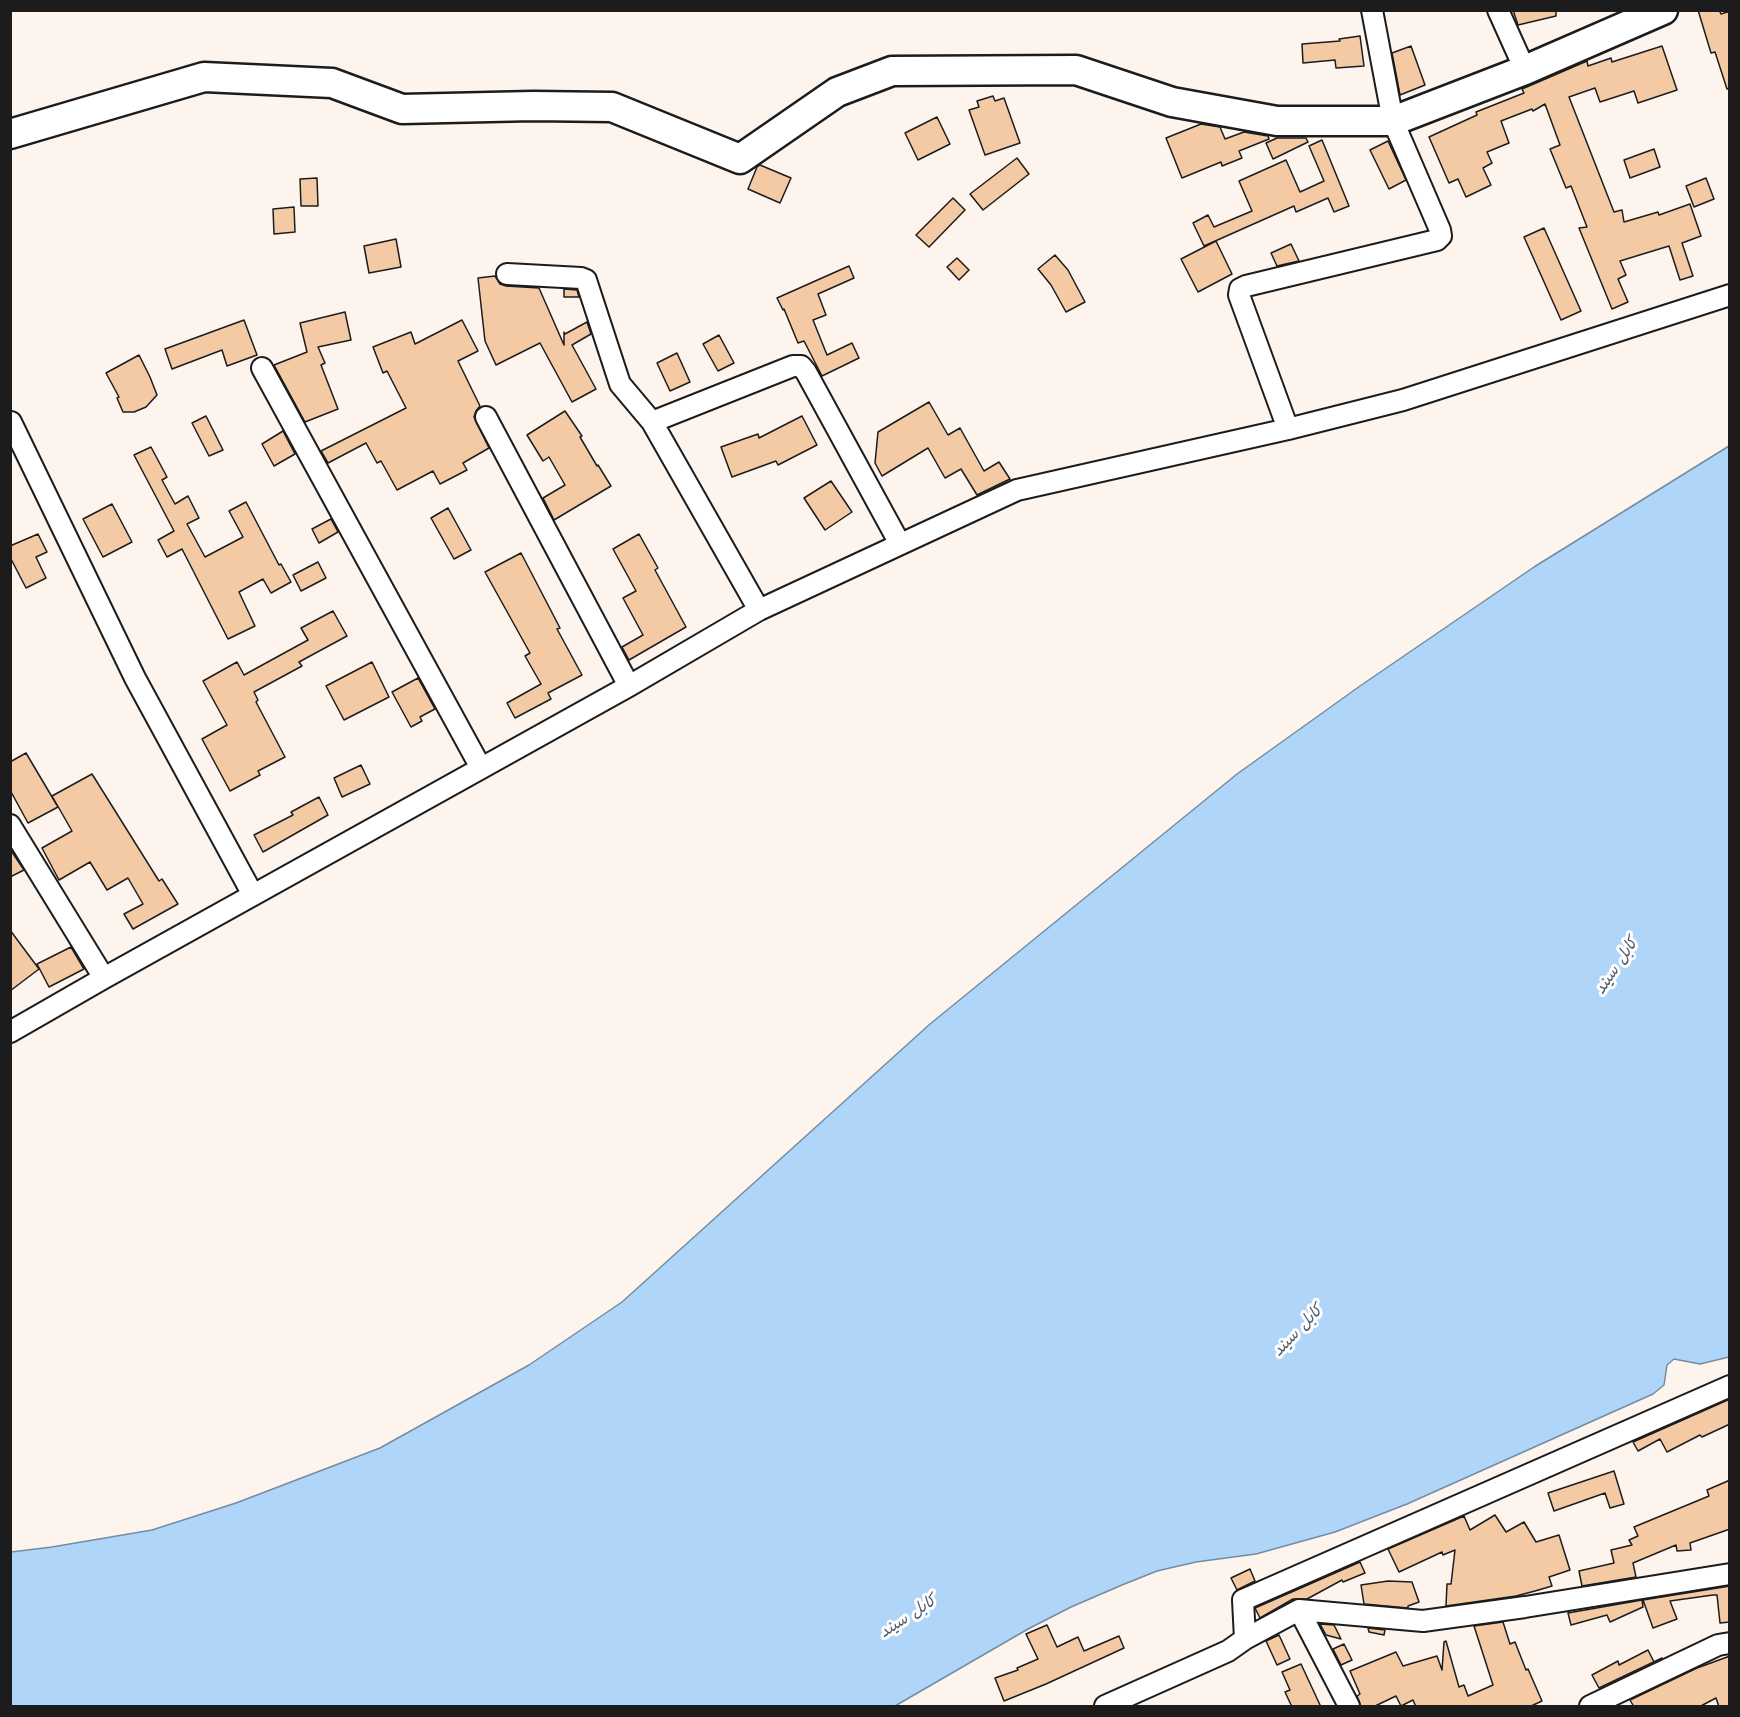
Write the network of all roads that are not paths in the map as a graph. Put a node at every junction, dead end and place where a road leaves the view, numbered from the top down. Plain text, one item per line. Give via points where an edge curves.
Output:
1 (1372, 10) edge
2 (1498, 10) edge
3 (1663, 10) edge
4 (1525, 70) junction
5 (1393, 121) junction
6 (10, 134) edge
7 (507, 274) dead end
8 (1730, 295) edge
9 (262, 368) dead end
10 (486, 417) dead end
11 (10, 422) edge
12 (652, 422) junction
13 (1288, 429) junction
14 (900, 544) junction
15 (759, 610) junction
16 (629, 686) junction
17 (482, 768) junction
18 (10, 825) edge
19 (253, 895) junction
20 (104, 978) junction
21 (10, 1032) edge
22 (1730, 1386) edge
23 (1730, 1574) edge
24 (1299, 1610) junction
25 (1245, 1639) junction
26 (1730, 1643) edge
27 (1105, 1707) edge
28 (1349, 1707) edge
29 (1590, 1707) edge

1 - 5 street
2 - 4 street
3 - 4 street
4 - 5 street
5 - 6 street via 1277,121 1172,102 1076,70 892,71 837,92 740,159 612,106 402,110 332,83 204,77
5 - 13 street via 1441,236 1240,289
7 - 12 street via 586,280 620,384
8 - 13 street via 1403,400
9 - 17 street
10 - 16 street
11 - 19 street via 135,678
12 - 14 street via 801,366
12 - 15 street
13 - 14 street via 1017,490
14 - 15 street
15 - 16 street
16 - 17 street
17 - 19 street
18 - 20 street
19 - 20 street
20 - 21 street
22 - 25 street via 1243,1600
23 - 24 street via 1423,1621
24 - 25 street
24 - 28 street
25 - 27 street via 1228,1652
26 - 29 street via 1718,1645

